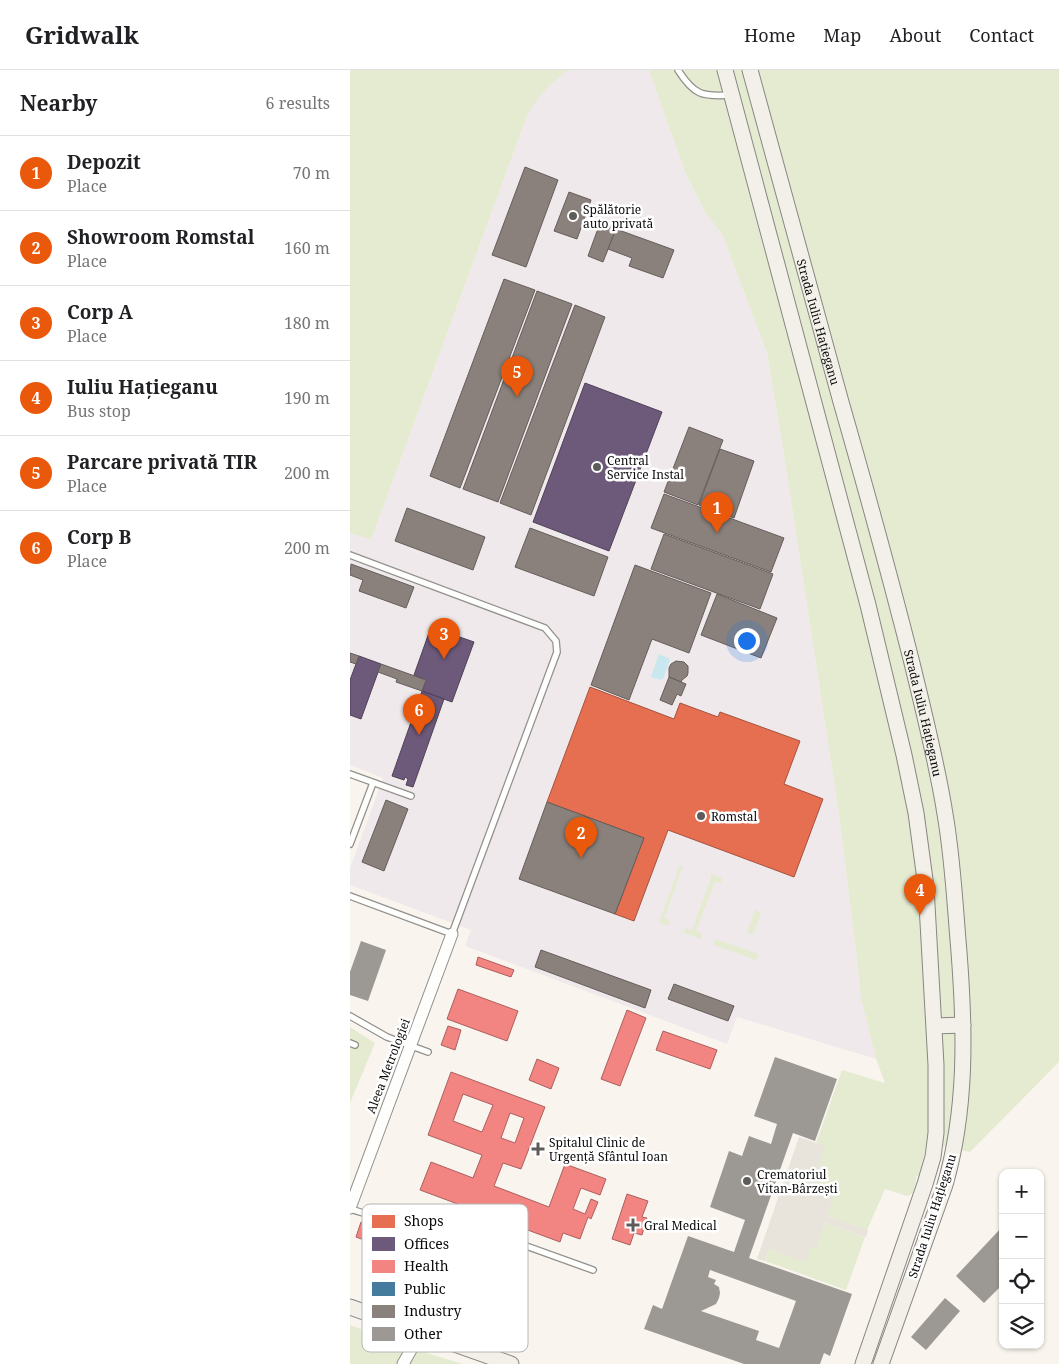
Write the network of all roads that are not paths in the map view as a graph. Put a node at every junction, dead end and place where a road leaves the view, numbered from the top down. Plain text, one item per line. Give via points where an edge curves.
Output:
1 (678, 70) edge
2 (724, 70) edge
3 (750, 70) edge
4 (731, 94) junction
5 (839, 395) junction
6 (813, 402) junction
7 (350, 555) edge
8 (350, 774) edge
9 (373, 782) junction
10 (411, 796) dead end
11 (350, 844) edge
12 (350, 896) edge
13 (452, 934) junction
14 (350, 1016) edge
15 (963, 1025) junction
16 (935, 1026) junction
17 (411, 1046) junction
18 (428, 1052) dead end
19 (350, 1208) edge
20 (362, 1212) edge
21 (528, 1247) edge
22 (593, 1270) dead end
23 (350, 1307) edge
24 (362, 1311) edge
25 (410, 1352) edge
26 (477, 1352) edge
27 (403, 1364) edge
28 (510, 1364) edge
29 (863, 1364) edge
30 (881, 1364) edge

1 - 4 lane via 691,88 699,93
2 - 4 main road, Strada Iuliu Hațieganu
3 - 5 main road, Strada Iuliu Hațieganu
4 - 6 main road, Strada Iuliu Hațieganu
5 - 6 main road
5 - 15 main road, Strada Iuliu Hațieganu via 900,616 941,789 954,881
6 - 16 main road, Strada Iuliu Hațieganu via 879,649 912,792 926,887
7 - 13 lane via 545,628 556,641 557,652
8 - 9 lane
9 - 10 lane
9 - 11 lane
12 - 13 lane
13 - 17 street, Aleea Metrologiei
14 - 17 lane via 387,1037
15 - 16 main road
15 - 30 main road, Strada Iuliu Hațieganu via 962,1086 951,1164
16 - 29 main road, Strada Iuliu Hațieganu via 937,1124 933,1157
17 - 18 lane
17 - 19 street, Aleea Metrologiei
19 - 20 lane
21 - 22 lane
23 - 24 main road
25 - 27 street
26 - 28 main road

